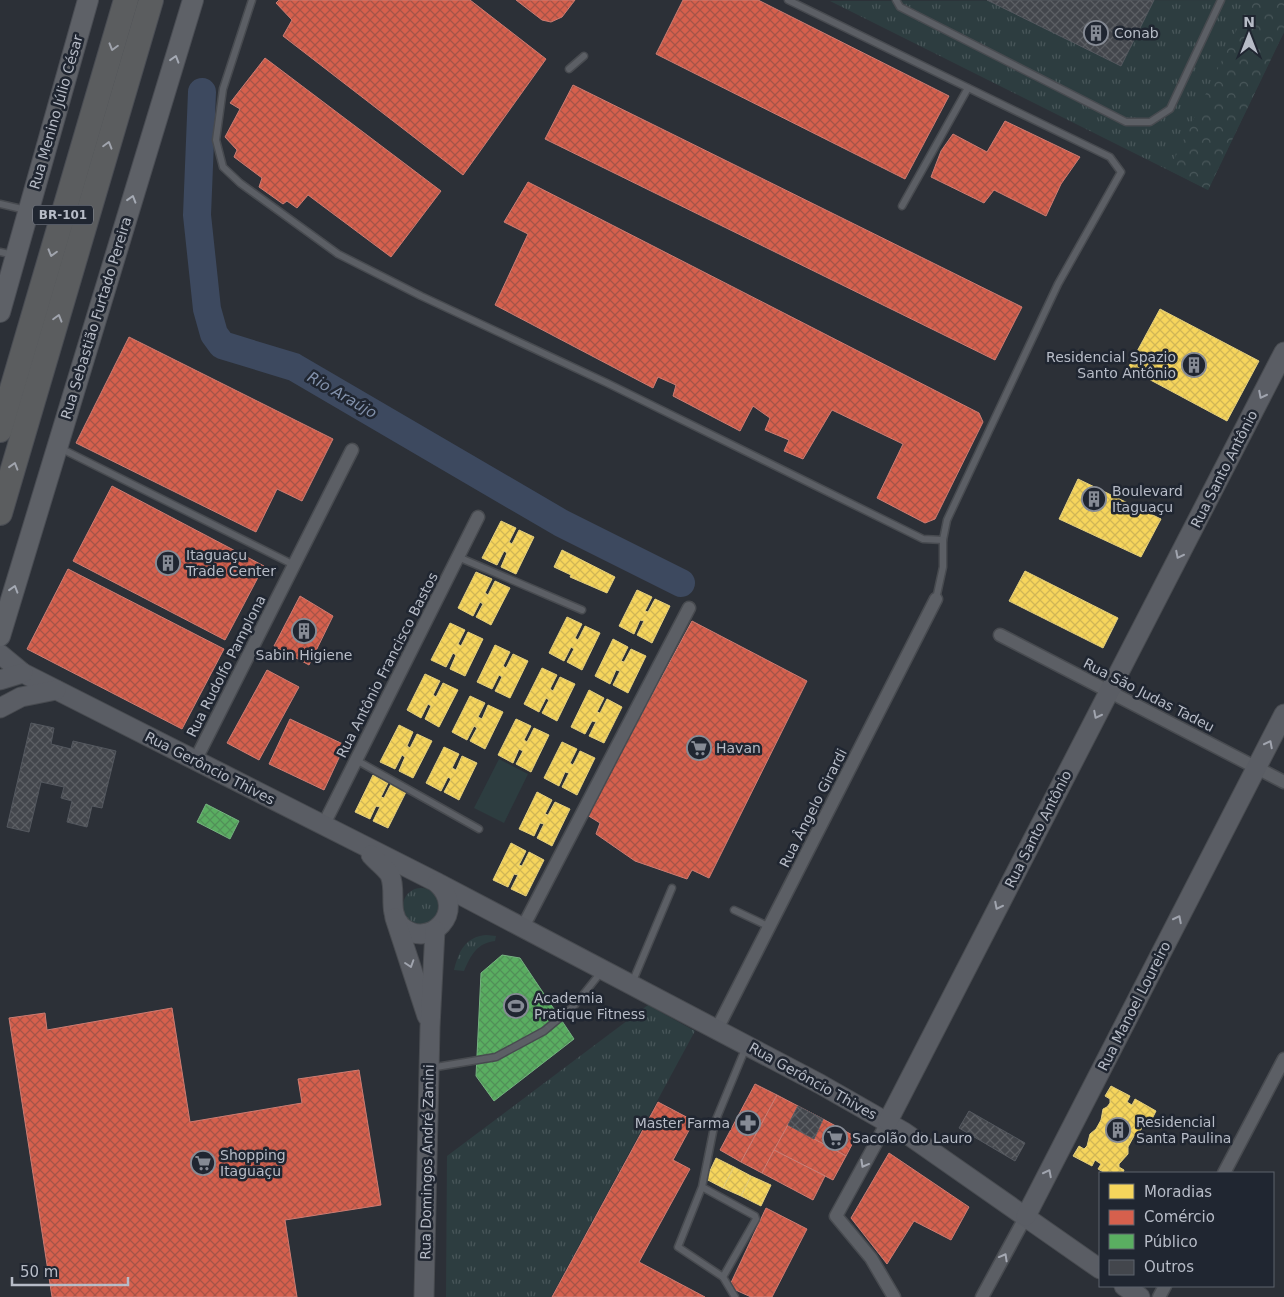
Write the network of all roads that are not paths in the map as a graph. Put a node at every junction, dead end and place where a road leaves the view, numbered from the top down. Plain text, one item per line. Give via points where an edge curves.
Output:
1 (88, 0) edge
2 (126, 0) edge
3 (151, 0) edge
4 (193, 0) edge
5 (252, 0) edge
6 (788, 0) edge
7 (896, 0) edge
8 (1222, 0) edge
9 (584, 56) dead end
10 (569, 69) dead end
11 (968, 88) junction
12 (0, 204) edge
13 (902, 206) dead end
14 (27, 211) junction
15 (8, 254) edge
16 (4, 286) edge
17 (0, 312) edge
18 (1284, 352) edge
19 (0, 430) edge
20 (57, 447) junction
21 (352, 450) dead end
22 (0, 513) edge
23 (478, 517) dead end
24 (942, 540) junction
25 (458, 557) junction
26 (294, 565) junction
27 (936, 600) joint
28 (689, 608) dead end
29 (582, 610) dead end
30 (1000, 635) dead end
31 (0, 636) edge
32 (0, 654) edge
33 (23, 673) junction
34 (0, 680) edge
35 (56, 690) junction
36 (1109, 692) junction
37 (0, 708) edge
38 (1284, 714) edge
39 (356, 760) junction
40 (195, 761) junction
41 (1256, 768) junction
42 (1284, 782) edge
43 (323, 826) junction
44 (479, 829) dead end
45 (364, 847) junction
46 (432, 880) junction
47 (672, 888) dead end
48 (394, 910) junction
49 (734, 910) dead end
50 (441, 923) junction
51 (516, 924) junction
52 (770, 927) junction
53 (603, 970) junction
54 (632, 984) junction
55 (430, 1027) junction
56 (717, 1029) junction
57 (747, 1044) junction
58 (1284, 1059) edge
59 (429, 1069) junction
60 (888, 1121) junction
61 (1225, 1172) edge
62 (702, 1187) junction
63 (1026, 1216) junction
64 (1099, 1268) edge
65 (723, 1277) junction
66 (1125, 1287) edge
67 (424, 1297) edge
68 (735, 1297) edge
69 (894, 1297) edge
70 (982, 1297) edge
71 (1140, 1297) edge

1 - 14 main road, Rua Menino Júlio César
2 -> 19 highway, BR-101
22 -> 3 highway, BR-101
20 -> 4 main road, Rua Sebastião Furtado Pereira
5 - 24 lane via 223,89 216,140 223,167 240,183 338,254 922,539
6 - 11 lane
7 - 8 lane via 900,7 1126,122 1150,122 1170,109
9 - 10 lane
11 - 13 lane
11 - 24 lane via 1110,157 1121,172 1058,284 947,520
12 - 14 lane
14 - 15 main road, Rua Menino Júlio César
15 - 16 main road, Rua Menino Júlio César
16 - 17 main road, Rua Menino Júlio César
18 -> 36 main road, Rua Santo Antônio
20 - 26 lane
31 -> 20 main road, Rua Sebastião Furtado Pereira
21 - 26 street, Rua Rudolfo Pamplona
23 - 25 street, Rua Antônio Francisco Bastos
24 - 27 lane via 943,567
25 - 29 lane
25 - 39 street, Rua Antônio Francisco Bastos
26 - 40 street, Rua Rudolfo Pamplona
27 - 52 street, Rua Ângelo Girardi
28 - 51 street
30 - 36 street, Rua São Judas Tadeu
32 - 33 main road, Rua Gerôncio Thives
33 - 34 main road
33 - 35 main road, Rua Gerôncio Thives
35 - 37 main road via 21,697
35 - 40 main road, Rua Gerôncio Thives
36 - 41 street, Rua São Judas Tadeu
36 -> 60 main road, Rua Santo Antônio
41 -> 38 main road, Rua Manoel Loureiro
39 - 43 street, Rua Antônio Francisco Bastos
39 - 44 lane
40 - 43 main road, Rua Gerôncio Thives
41 - 42 street, Rua São Judas Tadeu
63 -> 41 main road, Rua Manoel Loureiro
43 - 45 main road, Rua Gerôncio Thives
45 - 46 main road, Rua Gerôncio Thives
45 - 48 main road via 390,875
46 - 48 main road via 418,878 404,883 395,894
46 - 50 main road via 448,897
46 - 51 main road, Rua Gerôncio Thives
47 - 54 lane
48 - 50 main road via 407,930 416,933
48 -> 55 main road
49 - 52 lane
50 - 51 main road via 458,910 473,911
50 - 55 main road, Rua Domingos André Zanini
51 - 53 main road, Rua Gerôncio Thives
52 - 56 street, Rua Ângelo Girardi
53 - 54 main road, Rua Gerôncio Thives
53 - 59 lane via 574,1006 544,1031 496,1058
54 - 56 main road, Rua Gerôncio Thives
55 - 59 main road, Rua Domingos André Zanini
56 - 57 main road, Rua Gerôncio Thives
57 - 60 main road, Rua Gerôncio Thives
57 - 62 lane via 715,1122
58 - 61 street
59 - 67 main road, Rua Domingos André Zanini
60 - 63 main road, Rua Gerôncio Thives
60 -> 69 street, Rua Santo Antônio via 836,1216 871,1258
62 - 65 lane via 678,1247
62 - 65 lane via 756,1219
63 - 64 main road, Rua Gerôncio Thives
70 -> 63 street, Rua Manoel Loureiro
65 - 68 lane
66 - 71 main road

